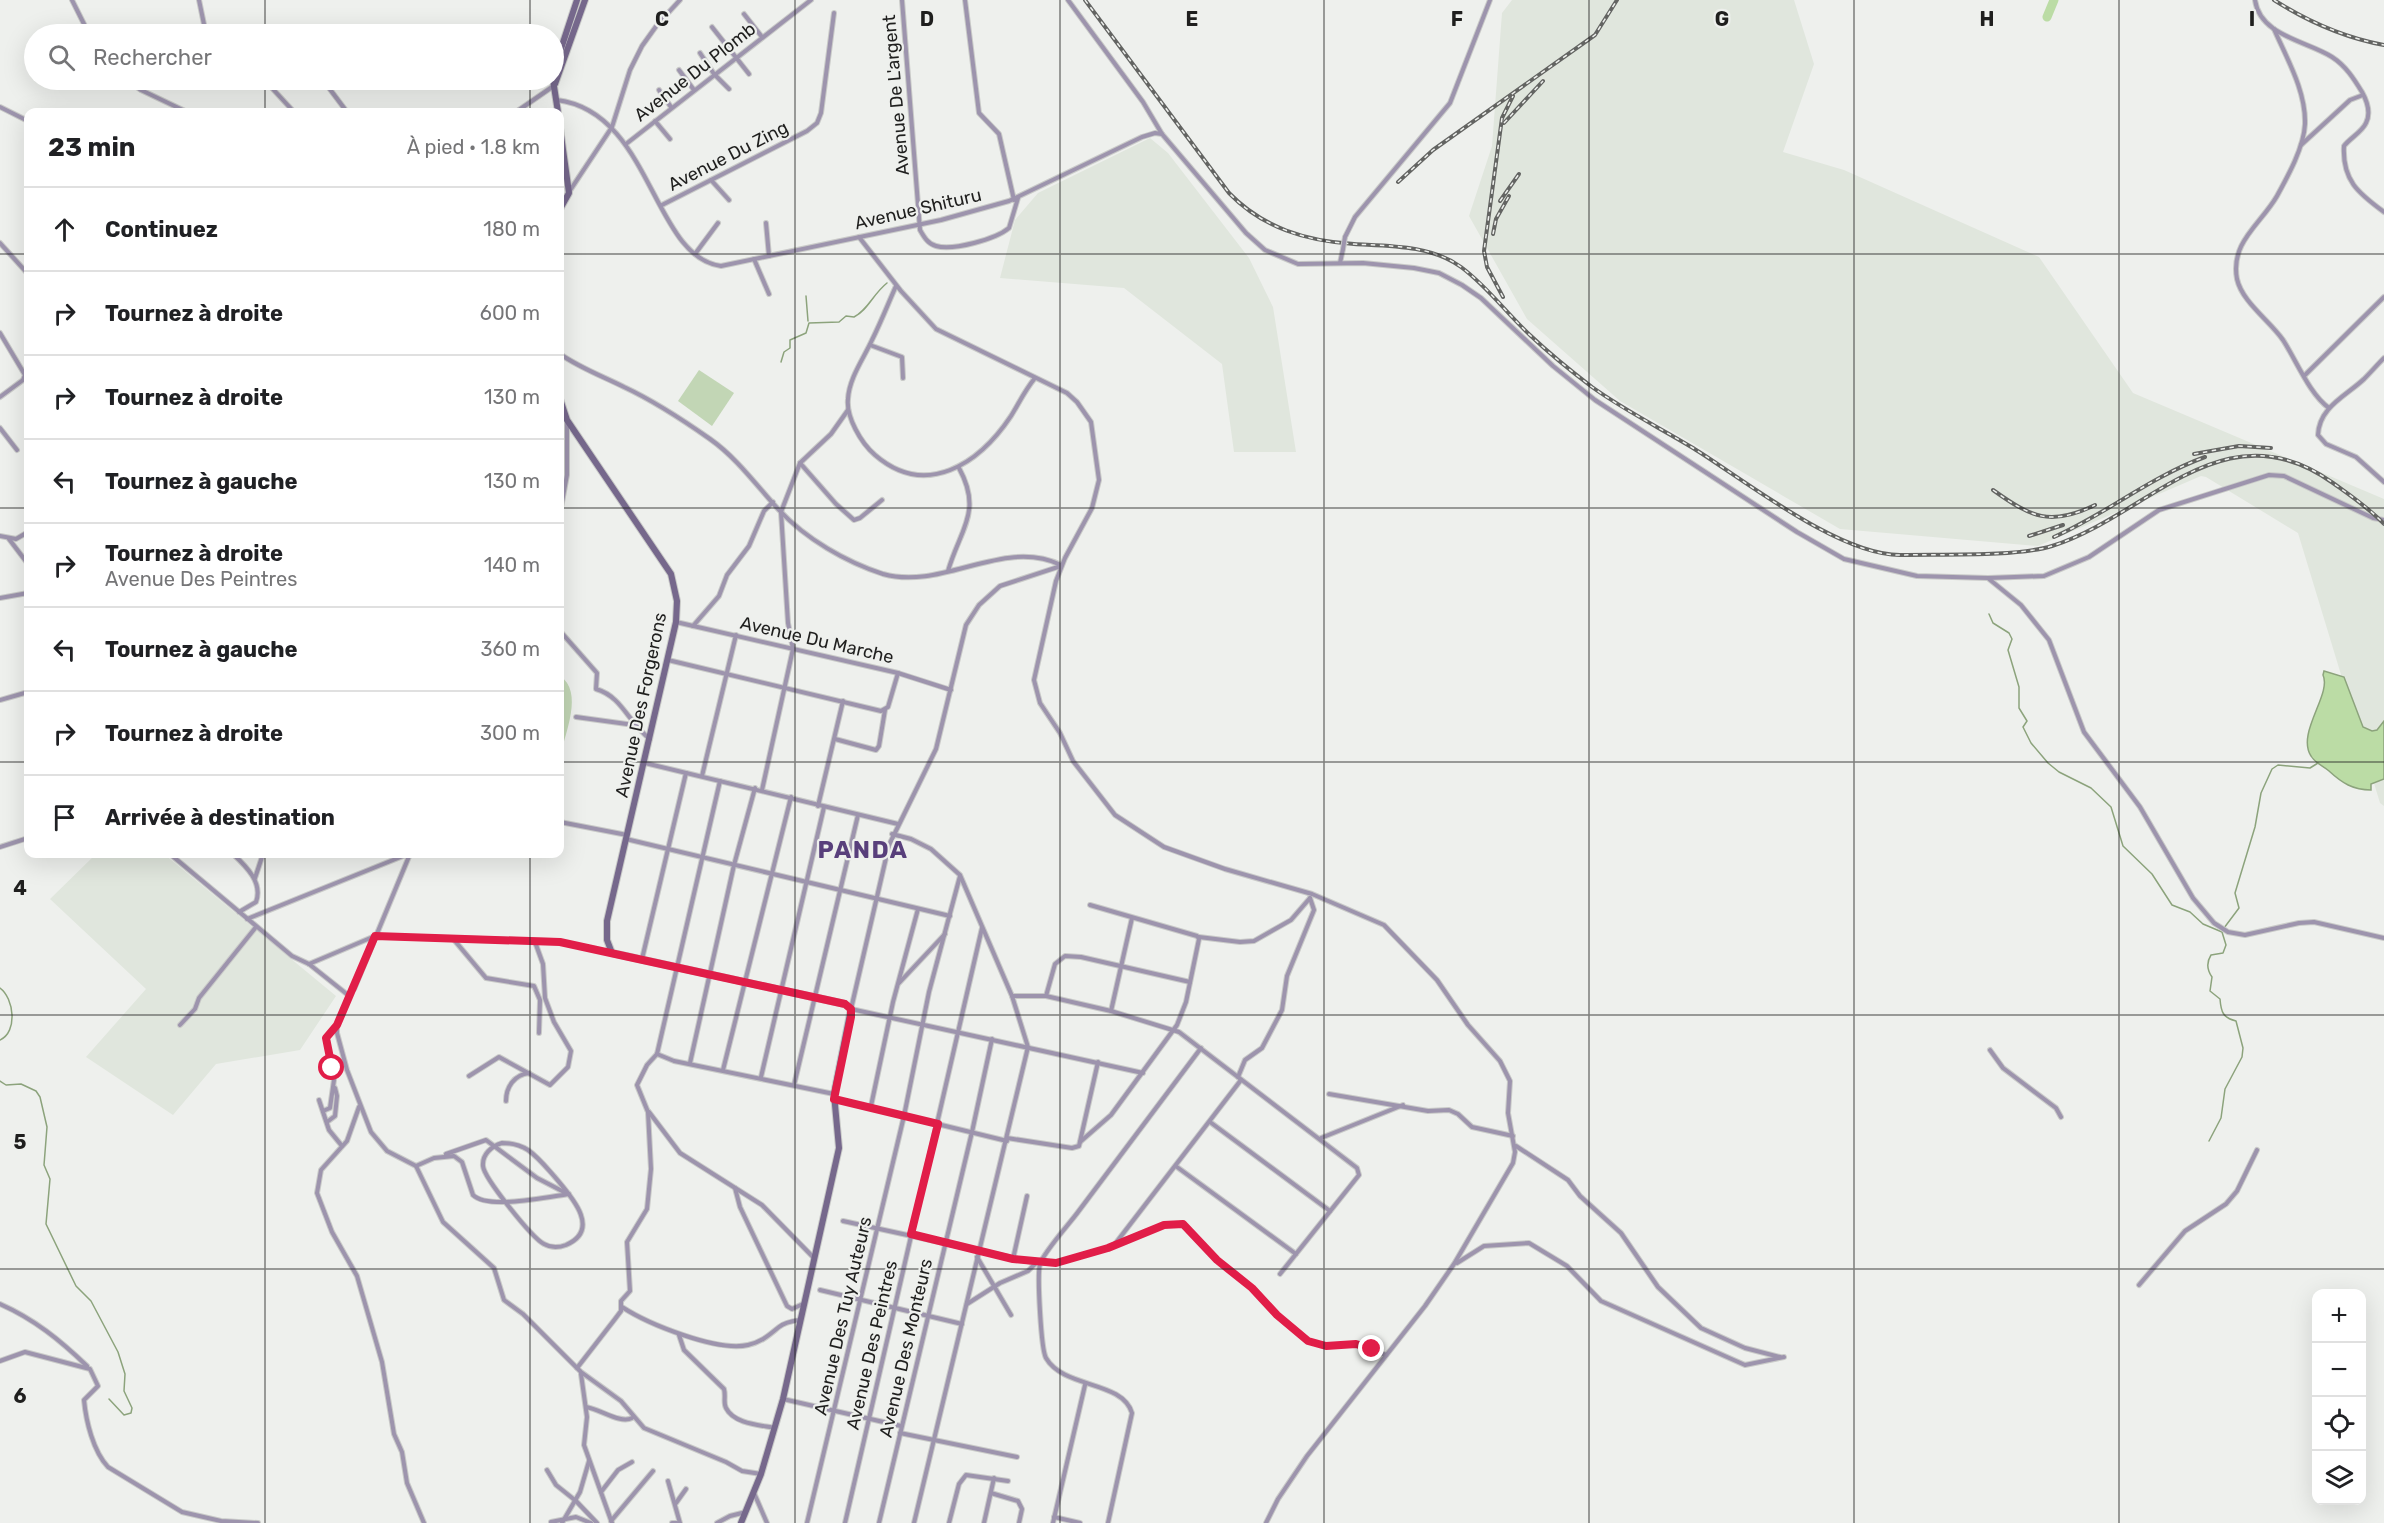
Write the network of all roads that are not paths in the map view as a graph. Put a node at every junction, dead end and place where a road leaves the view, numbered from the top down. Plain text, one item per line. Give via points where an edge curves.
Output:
1 (72, 0) edge
2 (200, 0) edge
3 (577, 0) edge
4 (585, 0) edge
5 (680, 0) edge
6 (811, 0) edge
7 (902, 0) edge
8 (965, 0) edge
9 (1068, 0) edge
10 (1490, 0) edge
11 (2255, 0) edge
12 (834, 13) dead end
13 (744, 14) dead end
14 (570, 18) junction
15 (578, 20) junction
16 (84, 24) edge
17 (204, 24) edge
18 (712, 27) dead end
19 (2274, 29) junction
20 (564, 36) edge
21 (762, 37) junction
22 (564, 50) edge
23 (568, 51) junction
24 (700, 53) dead end
25 (735, 57) junction
26 (564, 60) edge
27 (679, 69) dead end
28 (714, 74) junction
29 (749, 74) dead end
30 (729, 89) dead end
31 (142, 90) edge
32 (275, 90) edge
33 (330, 90) edge
34 (544, 90) edge
35 (555, 90) edge
36 (659, 90) dead end
37 (694, 90) junction
38 (2363, 95) junction
39 (557, 100) junction
40 (0, 107) edge
41 (671, 107) junction
42 (178, 108) edge
43 (290, 108) edge
44 (344, 108) edge
45 (521, 108) edge
46 (558, 108) edge
47 (24, 119) edge
48 (655, 121) junction
49 (612, 127) junction
50 (1162, 135) junction
51 (670, 139) dead end
52 (626, 144) junction
53 (2300, 145) junction
54 (564, 157) edge
55 (711, 180) junction
56 (569, 193) junction
57 (1016, 199) junction
58 (729, 200) dead end
59 (564, 202) edge
60 (662, 205) junction
61 (2384, 212) edge
62 (718, 223) dead end
63 (766, 223) dead end
64 (918, 224) junction
65 (859, 237) junction
66 (0, 243) edge
67 (695, 254) junction
68 (769, 256) junction
69 (754, 259) junction
70 (1340, 263) junction
71 (24, 270) edge
72 (896, 285) junction
73 (769, 294) dead end
74 (2384, 297) edge
75 (0, 333) edge
76 (870, 345) junction
77 (564, 357) edge
78 (2384, 358) edge
79 (24, 372) edge
80 (2306, 375) junction
81 (24, 378) edge
82 (903, 378) dead end
83 (1035, 378) junction
84 (0, 397) edge
85 (2329, 408) junction
86 (848, 410) junction
87 (564, 415) edge
88 (567, 420) junction
89 (0, 428) edge
90 (17, 450) dead end
91 (800, 463) junction
92 (959, 468) junction
93 (564, 475) edge
94 (567, 475) junction
95 (2384, 482) edge
96 (564, 491) edge
97 (882, 500) dead end
98 (773, 502) junction
99 (781, 512) junction
100 (2384, 520) edge
101 (24, 535) edge
102 (0, 536) edge
103 (9, 539) junction
104 (24, 559) edge
105 (1061, 565) junction
106 (948, 571) junction
107 (1988, 579) junction
108 (24, 594) edge
109 (0, 598) edge
110 (676, 622) junction
111 (693, 626) junction
112 (736, 635) junction
113 (564, 636) edge
114 (794, 649) junction
115 (668, 660) junction
116 (727, 673) junction
117 (898, 673) junction
118 (784, 686) junction
119 (951, 690) junction
120 (24, 693) edge
121 (0, 700) edge
122 (843, 701) junction
123 (885, 710) junction
124 (576, 717) dead end
125 (634, 725) junction
126 (835, 739) junction
127 (650, 740) junction
128 (645, 763) junction
129 (686, 773) junction
130 (702, 776) junction
131 (720, 781) junction
132 (755, 788) junction
133 (762, 790) junction
134 (791, 797) junction
135 (818, 806) junction
136 (824, 807) junction
137 (858, 815) junction
138 (564, 823) edge
139 (898, 824) junction
140 (892, 834) junction
141 (626, 837) junction
142 (24, 839) edge
143 (0, 847) edge
144 (668, 849) junction
145 (700, 857) junction
146 (175, 858) edge
147 (237, 858) edge
148 (262, 858) edge
149 (399, 858) edge
150 (407, 858) edge
151 (734, 865) junction
152 (772, 873) junction
153 (960, 875) junction
154 (255, 879) junction
155 (807, 882) junction
156 (841, 889) junction
157 (1311, 896) junction
158 (877, 898) junction
159 (1090, 905) dead end
160 (918, 909) junction
161 (239, 912) junction
162 (950, 916) junction
163 (1132, 918) junction
164 (248, 919) junction
165 (256, 927) junction
166 (982, 927) junction
167 (946, 933) junction
168 (375, 936) junction
169 (1199, 937) junction
170 (2384, 938) edge
171 (454, 940) junction
172 (536, 942) junction
173 (612, 952) junction
174 (642, 959) junction
175 (309, 964) junction
176 (676, 966) junction
177 (1121, 966) junction
178 (709, 974) junction
179 (746, 982) junction
180 (1190, 982) junction
181 (898, 984) junction
182 (782, 990) junction
183 (350, 994) junction
184 (1012, 996) junction
185 (1046, 996) junction
186 (816, 998) junction
187 (851, 1009) junction
188 (1111, 1011) junction
189 (890, 1017) junction
190 (922, 1024) junction
191 (180, 1025) dead end
192 (337, 1025) junction
193 (1173, 1031) junction
194 (958, 1032) junction
195 (539, 1033) dead end
196 (992, 1039) junction
197 (1028, 1047) junction
198 (1201, 1048) junction
199 (1990, 1050) dead end
200 (657, 1054) junction
201 (1098, 1062) junction
202 (690, 1063) junction
203 (723, 1070) junction
204 (529, 1073) junction
205 (1143, 1073) junction
206 (469, 1076) dead end
207 (761, 1077) junction
208 (1240, 1078) junction
209 (794, 1085) junction
210 (334, 1087) junction
211 (1329, 1094) dead end
212 (834, 1096) junction
213 (320, 1100) dead end
214 (506, 1101) dead end
215 (1403, 1105) junction
216 (360, 1106) junction
217 (871, 1106) junction
218 (323, 1111) junction
219 (648, 1112) junction
220 (904, 1116) junction
221 (2061, 1117) dead end
222 (327, 1122) junction
223 (1210, 1122) junction
224 (938, 1124) junction
225 (972, 1132) junction
226 (1513, 1136) junction
227 (1320, 1138) junction
228 (1007, 1140) junction
229 (1080, 1142) junction
230 (342, 1146) junction
231 (1516, 1146) dead end
232 (493, 1147) junction
233 (2257, 1150) dead end
234 (442, 1156) junction
235 (416, 1166) junction
236 (1177, 1167) junction
237 (734, 1187) junction
238 (570, 1194) junction
239 (1027, 1196) dead end
240 (507, 1202) junction
241 (1330, 1211) junction
242 (843, 1221) dead end
243 (877, 1227) junction
244 (911, 1234) junction
245 (944, 1243) junction
246 (1115, 1244) junction
247 (977, 1254) junction
248 (1296, 1254) junction
249 (813, 1257) junction
250 (1013, 1259) junction
251 (1038, 1263) junction
252 (1454, 1264) junction
253 (1280, 1274) dead end
254 (2139, 1285) dead end
255 (995, 1286) junction
256 (820, 1290) dead end
257 (860, 1299) junction
258 (0, 1304) edge
259 (803, 1304) junction
260 (966, 1305) junction
261 (621, 1306) junction
262 (895, 1307) junction
263 (1011, 1315) dead end
264 (928, 1316) junction
265 (801, 1320) junction
266 (962, 1324) junction
267 (679, 1334) junction
268 (1386, 1355) junction
269 (0, 1361) edge
270 (577, 1368) junction
271 (90, 1369) junction
272 (581, 1372) junction
273 (1085, 1384) junction
274 (783, 1399) junction
275 (586, 1407) junction
276 (835, 1411) junction
277 (633, 1418) junction
278 (869, 1419) junction
279 (901, 1426) junction
280 (776, 1428) junction
281 (900, 1433) junction
282 (934, 1440) junction
283 (1017, 1457) dead end
284 (589, 1461) junction
285 (632, 1462) dead end
286 (547, 1470) dead end
287 (653, 1471) dead end
288 (761, 1474) junction
289 (994, 1478) junction
290 (668, 1481) dead end
291 (1008, 1481) dead end
292 (686, 1489) dead end
293 (601, 1492) junction
294 (754, 1492) junction
295 (991, 1493) junction
296 (576, 1501) junction
297 (676, 1503) junction
298 (746, 1512) junction
299 (1054, 1517) junction
300 (567, 1518) junction
301 (1059, 1521) edge
302 (551, 1522) edge
303 (612, 1522) edge
304 (258, 1523) edge
305 (424, 1523) edge
306 (562, 1523) edge
307 (591, 1523) edge
308 (597, 1523) edge
309 (672, 1523) edge
310 (679, 1523) edge
311 (717, 1523) edge
312 (741, 1523) edge
313 (767, 1523) edge
314 (807, 1523) edge
315 (845, 1523) edge
316 (879, 1523) edge
317 (914, 1523) edge
318 (950, 1523) edge
319 (984, 1523) edge
320 (1019, 1523) edge
321 (1053, 1523) edge
322 (1080, 1523) edge
323 (1108, 1523) edge
324 (1266, 1523) edge

1 - 16 street
2 - 17 street
3 - 14 street
4 - 15 street
5 - 49 street via 642,46
6 - 21 street, Avenue Du Plomb
7 - 64 street, Avenue De L'argent
8 - 57 street via 979,113 999,134
9 - 50 street via 1143,102
10 - 70 street, bridge via 1450,103 1355,217 1345,237
11 - 19 street via 2258,14
12 - 55 street, Avenue Du Zing via 817,123
13 - 21 street
14 - 15 street
14 - 20 street
15 - 23 street
18 - 25 street
19 - 38 street via 2333,57 2351,74
19 - 53 street via 2303,105 2305,124
21 - 25 street, Avenue Du Plomb
22 - 23 street
23 - 26 street
24 - 28 street
25 - 28 street, Avenue Du Plomb
25 - 29 street
27 - 37 street
28 - 30 street
28 - 37 street, Avenue Du Plomb
31 - 42 street
32 - 43 street
33 - 44 street
34 - 45 street
35 - 39 street
36 - 41 street
37 - 41 street, Avenue Du Plomb
38 - 53 street via 2350,100
38 - 61 street via 2366,123 2344,146 2343,162 2351,184
39 - 46 street
39 - 49 street, Avenue Shituru via 589,109
40 - 47 street
41 - 48 street, Avenue Du Plomb
48 - 51 street
48 - 52 street, Avenue Du Plomb
49 - 52 street, Avenue Shituru
49 - 56 street
50 - 57 street, Avenue Shituru via 1142,137
50 - 70 street via 1256,243 1298,264
52 - 60 street, Avenue Shituru
53 - 80 street via 2277,196 2241,243 2237,277 2244,293
54 - 56 street
55 - 58 street
55 - 60 street, Avenue Du Zing
56 - 59 street
57 - 64 street, Avenue Shituru
57 - 64 street via 1008,228 986,240 934,246
60 - 67 street, Avenue Shituru
62 - 67 street
63 - 68 street
64 - 65 street, Avenue Shituru
65 - 68 street, Avenue Shituru
65 - 72 street
66 - 71 street
67 - 69 street, Avenue Shituru via 705,262 721,266
68 - 69 street, Avenue Shituru
69 - 73 street
70 - 107 street via 1414,268 1439,273 1462,285 1595,400 1844,559 1917,576
72 - 76 street
72 - 83 street via 936,329
74 - 80 street
75 - 79 street
76 - 82 street via 902,357
76 - 86 street via 848,393
77 - 98 street via 652,402 711,439
78 - 85 street
80 - 85 street via 2316,396
81 - 84 street
83 - 92 street via 1004,426
83 - 105 street via 1077,402 1089,417 1095,437 1097,495
85 - 95 street via 2318,424 2318,435 2326,444 2356,457
86 - 91 street via 831,434
86 - 92 street via 871,451 895,468 923,476
87 - 88 street, Avenue Des Forgerons
88 - 94 street
88 - 110 street, Avenue Des Forgerons via 671,574 677,601
89 - 90 street
91 - 97 street via 854,520
91 - 99 street
92 - 106 street via 970,494 971,512
93 - 94 street
94 - 96 street
98 - 99 street
98 - 111 street via 764,511 749,546 727,575 718,596
99 - 106 street via 818,542 867,568 899,577
99 - 114 street via 788,623
100 - 107 street via 2284,476 2269,475 2159,510 2089,558 2061,571 2044,576
101 - 103 street
102 - 103 street
103 - 104 street
105 - 106 street via 1043,558 1015,556
105 - 119 street via 1006,582 979,605 966,625
105 - 157 street via 1034,680 1040,703 1082,777 1115,815 1179,853
107 - 170 street via 2021,605 2049,640 2084,732 2140,807 2193,898 2214,923 2228,932 2245,935 2314,922
108 - 109 street
110 - 111 street, Avenue Du Marche
110 - 115 street, Avenue Des Forgerons
111 - 112 street, Avenue Du Marche
112 - 114 street, Avenue Du Marche
112 - 116 street
113 - 125 street via 597,673 596,689 615,697
114 - 117 street, Avenue Du Marche
114 - 118 street
115 - 116 street
115 - 127 street, Avenue Des Forgerons
116 - 118 street
116 - 130 street
117 - 119 street, Avenue Du Marche
117 - 123 street
118 - 122 street
118 - 133 street
119 - 139 street via 932,760
120 - 121 street
122 - 123 street
122 - 126 street
123 - 126 street via 876,750
124 - 125 street
125 - 127 street
126 - 135 street
127 - 128 street, Avenue Des Forgerons
128 - 129 street
128 - 141 street, Avenue Des Forgerons
129 - 130 street
129 - 144 street
130 - 131 street
131 - 132 street
131 - 145 street
132 - 133 street
132 - 151 street
133 - 134 street
134 - 135 street
134 - 152 street
135 - 136 street
136 - 137 street
136 - 155 street
137 - 139 street
137 - 156 street
138 - 141 street
139 - 140 street
140 - 153 street via 931,849
140 - 158 street
141 - 144 street
141 - 173 street, Avenue Des Forgerons via 608,921
142 - 143 street
144 - 145 street
144 - 174 street
145 - 151 street
145 - 176 street
146 - 161 street
147 - 154 street
148 - 154 street
149 - 164 street
150 - 168 street
151 - 152 street
151 - 178 street
152 - 155 street
152 - 179 street
153 - 162 street, Avenue Des Tuy Auteurs
153 - 166 street
154 - 161 street via 259,895 256,902
155 - 156 street
155 - 182 street
156 - 158 street
156 - 186 street
157 - 169 street via 1291,920 1254,941
157 - 208 street via 1314,910 1287,976 1282,1010 1262,1048 1245,1060
157 - 226 street via 1384,925 1437,980 1506,1072
158 - 160 street
158 - 187 street
159 - 163 street
160 - 162 street
160 - 181 street
161 - 164 street
162 - 167 street, Avenue Des Tuy Auteurs
163 - 169 street
163 - 177 street
164 - 165 street
165 - 175 street via 291,957
165 - 191 street
166 - 184 street
166 - 194 street, Avenue Des Peintres
167 - 181 street
167 - 190 street, Avenue Des Tuy Auteurs
168 - 171 street
168 - 175 street
168 - 183 street
169 - 180 street
171 - 172 street
171 - 195 street via 486,978 534,986 540,1000
172 - 173 street via 560,942
172 - 204 street via 543,964 545,998 571,1055 568,1066 551,1084
173 - 174 street
174 - 176 street
175 - 183 street via 342,992
176 - 178 street
176 - 200 street
177 - 180 street
177 - 185 street via 1065,956 1055,964
177 - 188 street
178 - 179 street
178 - 202 street
179 - 182 street
179 - 203 street
180 - 193 street
181 - 189 street
182 - 186 street
182 - 207 street
183 - 192 street
184 - 185 street
184 - 197 street
185 - 188 street
186 - 187 street
186 - 209 street
187 - 189 street
187 - 212 street
188 - 193 street
189 - 190 street
189 - 217 street
190 - 194 street
190 - 220 street, Avenue Des Tuy Auteurs
192 - 210 street via 326,1042
192 - 216 street via 339,1047
193 - 198 street
193 - 205 street
194 - 196 street
194 - 224 street, Avenue Des Peintres
196 - 197 street
196 - 225 street, Avenue Des Monteurs
197 - 201 street
197 - 228 street
198 - 208 street
198 - 251 street
199 - 221 street via 2003,1068 2056,1108
200 - 202 street
200 - 219 street via 637,1085
201 - 205 street
201 - 229 street
202 - 203 street
203 - 207 street
204 - 206 street via 497,1057
204 - 214 street via 513,1081
205 - 229 street via 1111,1115
207 - 209 street
208 - 223 street
208 - 227 street
209 - 212 street
210 - 218 street via 330,1107
210 - 222 street via 338,1096 336,1111
211 - 215 street
212 - 217 street
212 - 249 street via 839,1148
213 - 218 street
215 - 226 street via 1454,1112 1472,1127
215 - 227 street
216 - 230 street
216 - 235 street via 375,1139 392,1154
217 - 220 street
218 - 222 street
219 - 237 street via 680,1153
219 - 261 street via 652,1150 649,1196 647,1209 627,1242 631,1287
220 - 224 street
220 - 243 street, Avenue Des Tuy Auteurs
222 - 230 street
223 - 236 street
223 - 241 street
224 - 225 street
224 - 244 street, Avenue Des Peintres
225 - 228 street
225 - 245 street, Avenue Des Monteurs
226 - 252 street via 1513,1163
227 - 241 street via 1359,1172
228 - 229 street via 1072,1148
228 - 247 street
230 - 305 street via 321,1170 319,1201 357,1276 382,1362 407,1484
231 - 252 street via 1568,1180 1621,1233 1658,1287 1701,1328 1744,1348 1784,1357 1745,1365 1601,1301 1567,1266 1530,1243 1484,1246
232 - 234 street via 481,1140
232 - 238 street via 544,1182
232 - 238 street via 507,1143 526,1149
232 - 240 street via 484,1158 483,1168
233 - 254 street via 2237,1191 2226,1204 2185,1231
234 - 235 street
234 - 240 street via 454,1155 459,1159 476,1198
235 - 270 street via 443,1222 494,1268 504,1299
236 - 246 street
236 - 248 street
237 - 249 street via 762,1205
237 - 259 street via 787,1306 792,1309
238 - 240 street
238 - 240 street via 582,1211 582,1224 578,1237 560,1248 542,1243
239 - 250 street
241 - 248 street
242 - 243 street
243 - 244 street
243 - 257 street, Avenue Des Tuy Auteurs
244 - 245 street
244 - 262 street, Avenue Des Peintres
245 - 247 street
245 - 264 street, Avenue Des Monteurs
246 - 251 street via 1072,1259
246 - 268 street via 1164,1225 1183,1224 1217,1260 1308,1341 1326,1346 1356,1344
247 - 250 street
247 - 255 street
247 - 260 street
248 - 253 street
249 - 259 street
250 - 251 street
251 - 255 street
251 - 273 street via 1043,1352 1056,1369
252 - 268 street
255 - 260 street
255 - 263 street
256 - 257 street
257 - 262 street
257 - 276 street, Avenue Des Tuy Auteurs
258 - 271 street via 56,1337
259 - 265 street
260 - 266 street
261 - 267 street
261 - 270 street
262 - 264 street
262 - 278 street, Avenue Des Peintres
264 - 266 street
264 - 279 street, Avenue Des Monteurs
265 - 267 street via 782,1324 770,1337 748,1345 712,1344
265 - 274 street
266 - 282 street
267 - 280 street via 684,1350 724,1389 729,1412 749,1423
268 - 324 street via 1307,1456
269 - 271 street via 25,1352
270 - 272 street
271 - 304 street via 98,1386 84,1402 90,1431 105,1464 182,1512 221,1521
272 - 275 street
272 - 277 street via 621,1401
273 - 299 street
273 - 323 street via 1112,1393 1127,1403 1132,1413
274 - 276 street
274 - 280 street
275 - 277 street via 624,1420
275 - 284 street via 584,1446
276 - 278 street
276 - 314 street, Avenue Des Tuy Auteurs
277 - 288 street via 673,1442 739,1470
278 - 279 street
278 - 315 street, Avenue Des Peintres
279 - 281 street, Avenue Des Monteurs
280 - 288 street
281 - 282 street
281 - 316 street, Avenue Des Monteurs
282 - 283 street
282 - 317 street
284 - 293 street
284 - 296 street
285 - 293 street via 618,1470
286 - 296 street via 556,1485
287 - 303 street
288 - 294 street
289 - 291 street
289 - 295 street
289 - 318 street via 972,1473 964,1477
290 - 297 street
292 - 297 street
293 - 303 street
294 - 298 street
294 - 313 street
295 - 319 street
295 - 320 street via 1018,1501 1022,1509
296 - 300 street
296 - 308 street
297 - 310 street
298 - 311 street
298 - 312 street
299 - 301 street
299 - 321 street
300 - 302 street
300 - 306 street
300 - 307 street via 582,1518
301 - 322 street
309 - 310 street

